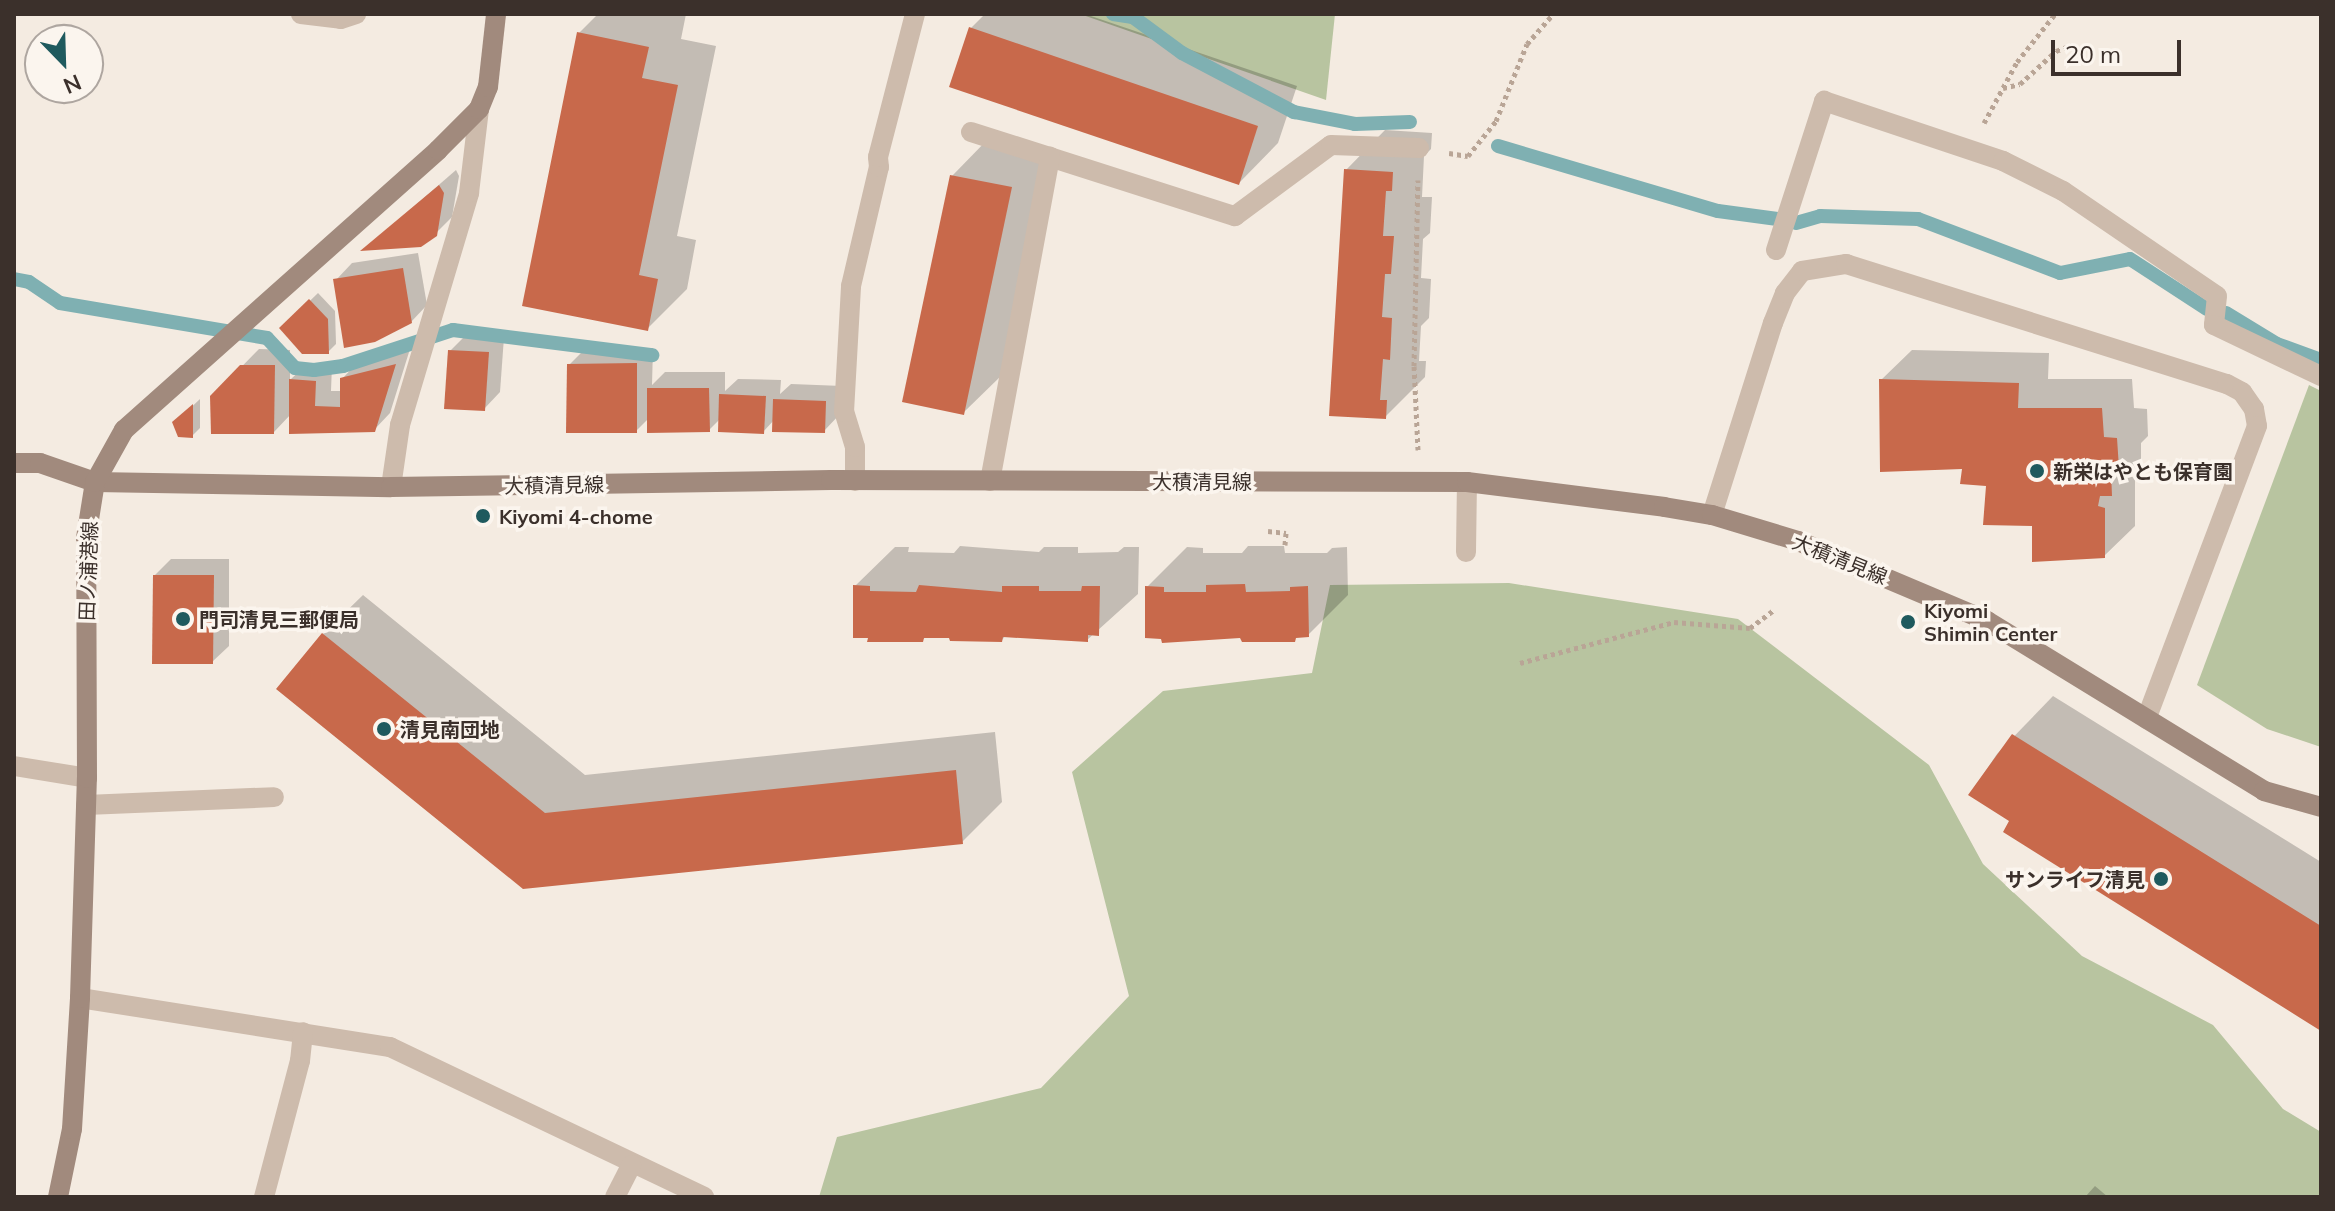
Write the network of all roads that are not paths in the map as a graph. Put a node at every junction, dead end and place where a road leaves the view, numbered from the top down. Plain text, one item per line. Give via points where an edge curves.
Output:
1 (301, 14) edge
2 (356, 14) edge
3 (496, 14) edge
4 (915, 14) edge
5 (479, 109) junction
6 (971, 132) dead end
7 (1419, 148) road end
8 (1050, 157) junction
9 (1776, 250) dead end
10 (2321, 376) edge
11 (14, 463) edge
12 (855, 481) junction
13 (990, 481) junction
14 (95, 482) junction
15 (1467, 482) junction
16 (391, 487) junction
17 (1712, 515) junction
18 (1466, 552) dead end
19 (2146, 719) junction
20 (14, 766) edge
21 (87, 778) junction
22 (274, 797) dead end
23 (86, 805) junction
24 (2321, 807) edge
25 (80, 998) junction
26 (303, 1032) junction
27 (631, 1165) junction
28 (58, 1197) edge
29 (264, 1197) edge
30 (615, 1197) edge
31 (704, 1197) edge

1 - 2 street via 341,19
3 - 5 main road via 488,87
4 - 12 street via 851,286 844,412 855,447
5 - 14 main road, 田ノ浦港線 via 124,430
5 - 16 street via 469,193 400,425
6 - 8 street
7 - 8 street via 1331,145 1235,216
8 - 13 street
9 - 10 street via 1824,101 2003,161 2063,191 2217,296 2214,325
11 - 14 main road, 大積清見線 via 40,463
12 - 13 main road, 大積清見線
12 - 16 main road, 大積清見線
13 - 15 main road, 大積清見線
14 - 16 main road, 大積清見線
14 - 21 main road, 田ノ浦港線 via 86,538
15 - 17 main road, 大積清見線
15 - 18 street
17 - 19 main road, 大積清見線 via 1798,541 1987,621
17 - 19 street via 1773,323 1785,293 1802,271 1846,264 2227,384 2242,392 2254,409 2257,426
19 - 24 main road, 大積清見線 via 2264,791
20 - 21 street
21 - 23 main road, 田ノ浦港線
22 - 23 street
23 - 25 main road, 田ノ浦港線
25 - 26 street
25 - 28 main road, 田ノ浦港線 via 72,1129
26 - 27 street via 390,1047
26 - 29 street
27 - 30 street
27 - 31 street

